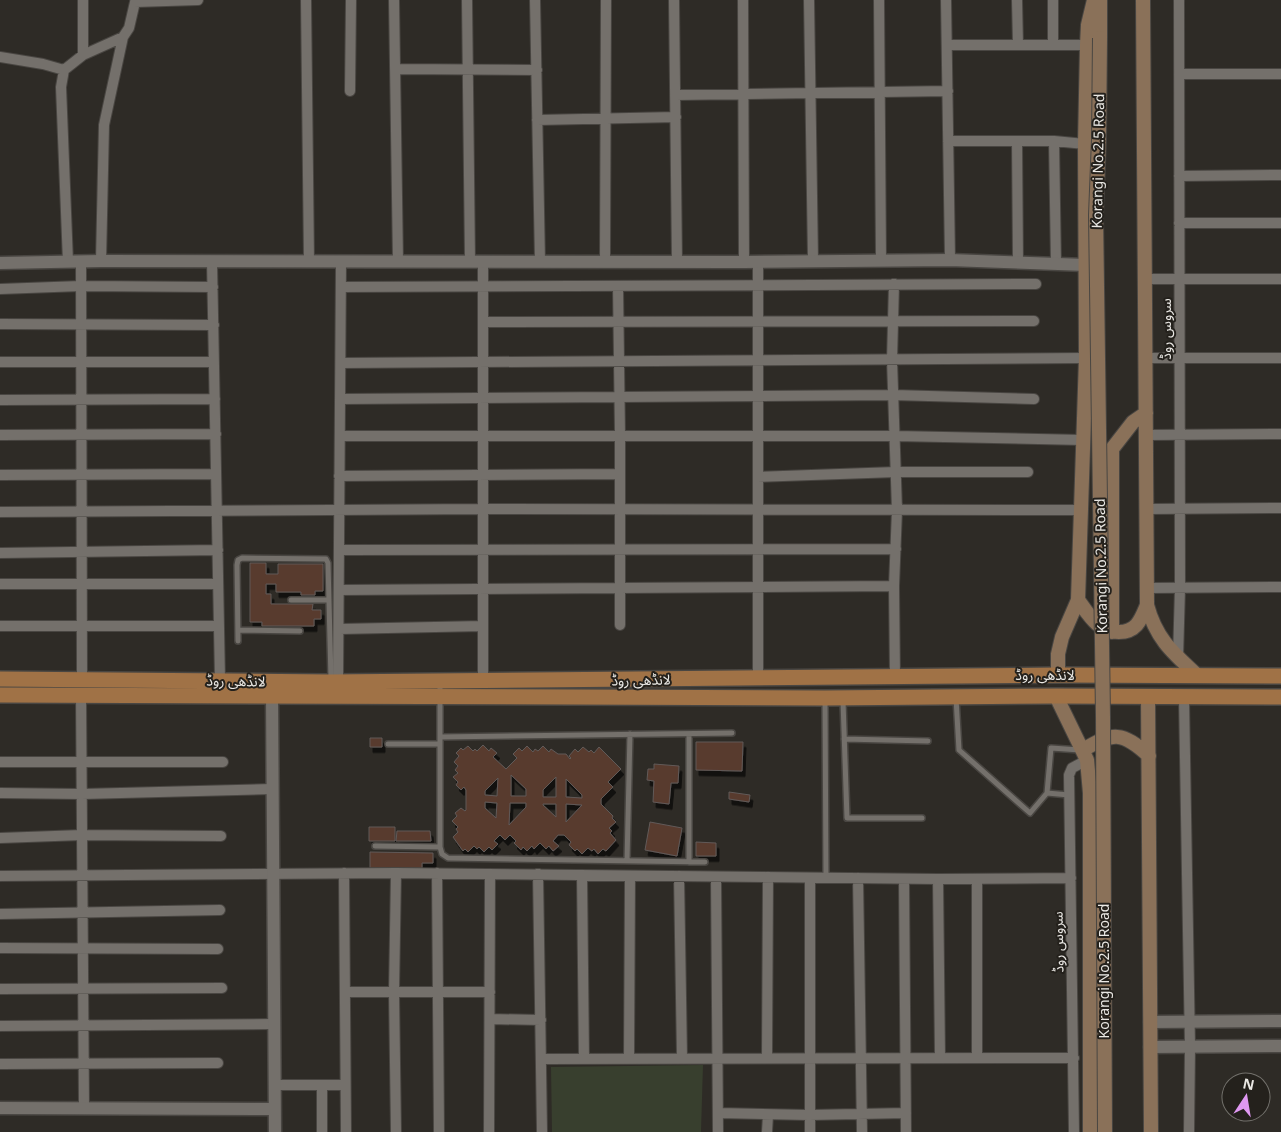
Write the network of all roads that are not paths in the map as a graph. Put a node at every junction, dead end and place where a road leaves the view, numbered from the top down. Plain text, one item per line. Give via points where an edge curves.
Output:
1 (83, 0) edge
2 (198, 0) edge
3 (306, 0) edge
4 (351, 0) edge
5 (394, 0) edge
6 (467, 0) edge
7 (535, 0) edge
8 (606, 0) edge
9 (674, 0) edge
10 (742, 0) edge
11 (809, 0) edge
12 (879, 0) edge
13 (946, 0) edge
14 (1017, 0) edge
15 (1053, 0) edge
16 (1094, 0) edge
17 (1100, 0) edge
18 (1143, 0) edge
19 (1179, 0) edge
20 (135, 1) edge
21 (123, 37) junction
22 (947, 45) junction
23 (1018, 45) junction
24 (1052, 45) junction
25 (1087, 45) junction
26 (84, 55) junction
27 (0, 57) edge
28 (395, 69) junction
29 (64, 70) junction
30 (468, 70) junction
31 (537, 70) junction
32 (1179, 74) junction
33 (1281, 74) edge
34 (350, 91) dead end
35 (948, 91) junction
36 (880, 92) junction
37 (811, 93) junction
38 (743, 94) junction
39 (675, 95) junction
40 (676, 117) junction
41 (606, 118) junction
42 (538, 120) junction
43 (948, 140) junction
44 (1017, 141) junction
45 (1054, 141) junction
46 (1085, 144) junction
47 (1281, 175) edge
48 (1179, 176) junction
49 (1179, 223) junction
50 (1281, 223) edge
51 (950, 260) junction
52 (882, 261) junction
53 (68, 262) junction
54 (81, 262) junction
55 (101, 262) junction
56 (212, 262) junction
57 (309, 262) junction
58 (341, 262) junction
59 (398, 262) junction
60 (476, 262) junction
61 (540, 262) junction
62 (605, 262) junction
63 (677, 262) junction
64 (744, 262) junction
65 (758, 262) junction
66 (813, 262) junction
67 (0, 263) edge
68 (1018, 263) junction
69 (1056, 264) junction
70 (1086, 265) junction
71 (1146, 279) junction
72 (1179, 279) junction
73 (1281, 279) edge
74 (894, 284) junction
75 (1036, 284) dead end
76 (758, 285) junction
77 (81, 286) junction
78 (618, 286) junction
79 (213, 287) junction
80 (341, 287) junction
81 (483, 287) junction
82 (0, 289) edge
83 (893, 320) junction
84 (1034, 321) dead end
85 (483, 322) junction
86 (618, 322) junction
87 (758, 322) junction
88 (0, 324) edge
89 (81, 324) junction
90 (214, 325) junction
91 (1086, 358) junction
92 (1146, 358) junction
93 (1180, 358) junction
94 (1281, 358) edge
95 (892, 360) junction
96 (618, 361) junction
97 (758, 361) junction
98 (0, 362) edge
99 (82, 362) junction
100 (214, 362) junction
101 (341, 362) junction
102 (483, 362) junction
103 (893, 395) junction
104 (619, 396) junction
105 (758, 396) junction
106 (483, 398) junction
107 (82, 399) junction
108 (215, 399) junction
109 (340, 399) junction
110 (1034, 399) dead end
111 (0, 400) edge
112 (1146, 413) junction
113 (82, 434) junction
114 (216, 434) junction
115 (1180, 434) junction
116 (1281, 434) edge
117 (0, 435) edge
118 (1147, 435) junction
119 (340, 436) junction
120 (483, 436) junction
121 (620, 436) junction
122 (758, 436) junction
123 (895, 436) junction
124 (1083, 440) junction
125 (896, 472) junction
126 (1028, 472) dead end
127 (216, 474) junction
128 (620, 474) junction
129 (0, 475) edge
130 (483, 475) junction
131 (82, 476) junction
132 (340, 476) junction
133 (758, 477) junction
134 (1180, 508) junction
135 (1281, 508) edge
136 (483, 509) junction
137 (1147, 509) junction
138 (339, 510) junction
139 (619, 510) junction
140 (897, 510) junction
141 (1081, 510) junction
142 (217, 511) junction
143 (758, 511) junction
144 (0, 512) edge
145 (82, 512) junction
146 (758, 549) junction
147 (896, 549) junction
148 (218, 550) junction
149 (339, 550) junction
150 (483, 550) junction
151 (620, 550) junction
152 (82, 552) junction
153 (0, 553) edge
154 (0, 584) edge
155 (82, 584) junction
156 (218, 584) junction
157 (894, 586) junction
158 (758, 587) junction
159 (1281, 587) edge
160 (620, 588) junction
161 (1148, 588) junction
162 (1180, 588) junction
163 (483, 589) junction
164 (339, 590) junction
165 (291, 600) dead end
166 (329, 600) junction
167 (1078, 600) junction
168 (1147, 605) junction
169 (620, 625) dead end
170 (0, 626) edge
171 (82, 626) junction
172 (219, 626) junction
173 (483, 626) junction
174 (339, 629) junction
175 (238, 630) junction
176 (300, 631) dead end
177 (1112, 632) junction
178 (238, 641) dead end
179 (334, 655) junction
180 (1178, 658) junction
181 (1058, 675) junction
182 (1198, 676) junction
183 (1281, 676) edge
184 (895, 678) junction
185 (0, 679) edge
186 (82, 679) junction
187 (758, 679) junction
188 (220, 680) junction
189 (483, 681) junction
190 (335, 682) junction
191 (440, 689) junction
192 (0, 695) edge
193 (81, 695) junction
194 (272, 696) junction
195 (1056, 696) junction
196 (1148, 696) junction
197 (956, 697) junction
198 (1281, 697) edge
199 (826, 698) junction
200 (843, 698) junction
201 (1184, 698) junction
202 (732, 733) dead end
203 (630, 734) junction
204 (688, 734) junction
205 (440, 737) junction
206 (844, 739) junction
207 (928, 741) dead end
208 (388, 744) dead end
209 (440, 744) junction
210 (1085, 755) junction
211 (1149, 756) junction
212 (81, 761) junction
213 (0, 762) edge
214 (222, 762) dead end
215 (272, 789) junction
216 (0, 793) edge
217 (1047, 793) junction
218 (82, 794) junction
219 (1069, 795) junction
220 (922, 818) dead end
221 (82, 836) junction
222 (221, 836) dead end
223 (0, 838) edge
224 (375, 846) dead end
225 (440, 847) junction
226 (627, 861) junction
227 (689, 862) junction
228 (705, 862) dead end
229 (396, 872) junction
230 (344, 873) junction
231 (437, 873) junction
232 (272, 874) junction
233 (490, 874) junction
234 (538, 874) junction
235 (582, 875) junction
236 (0, 876) edge
237 (83, 876) junction
238 (630, 876) junction
239 (679, 876) junction
240 (716, 877) junction
241 (768, 877) junction
242 (810, 878) junction
243 (826, 878) junction
244 (858, 878) junction
245 (904, 878) junction
246 (1071, 878) junction
247 (938, 879) junction
248 (977, 879) junction
249 (220, 910) dead end
250 (83, 913) junction
251 (0, 914) edge
252 (0, 948) edge
253 (83, 949) junction
254 (218, 949) dead end
255 (222, 988) dead end
256 (0, 989) edge
257 (83, 990) junction
258 (345, 992) junction
259 (394, 992) junction
260 (490, 992) junction
261 (437, 993) junction
262 (490, 1019) junction
263 (541, 1020) junction
264 (1281, 1021) edge
265 (1150, 1022) junction
266 (1189, 1022) junction
267 (274, 1024) junction
268 (0, 1026) edge
269 (84, 1026) junction
270 (1281, 1046) edge
271 (1150, 1047) junction
272 (1190, 1047) junction
273 (682, 1058) junction
274 (718, 1058) junction
275 (768, 1058) junction
276 (809, 1058) junction
277 (860, 1058) junction
278 (905, 1058) junction
279 (940, 1058) junction
280 (978, 1058) junction
281 (1074, 1058) junction
282 (542, 1059) junction
283 (584, 1059) junction
284 (629, 1059) junction
285 (218, 1062) dead end
286 (0, 1064) edge
287 (84, 1064) junction
288 (274, 1085) junction
289 (322, 1085) junction
290 (345, 1085) junction
291 (84, 1107) junction
292 (0, 1108) edge
293 (274, 1109) junction
294 (718, 1113) junction
295 (906, 1113) junction
296 (862, 1114) junction
297 (768, 1115) junction
298 (809, 1115) junction
299 (275, 1132) edge
300 (322, 1132) edge
301 (346, 1132) edge
302 (396, 1132) edge
303 (439, 1132) edge
304 (489, 1132) edge
305 (542, 1132) edge
306 (718, 1132) edge
307 (767, 1132) edge
308 (810, 1132) edge
309 (862, 1132) edge
310 (906, 1132) edge
311 (1074, 1132) edge
312 (1090, 1132) edge
313 (1104, 1132) edge
314 (1151, 1132) edge
315 (1189, 1132) edge

1 - 26 street
2 - 20 street
3 - 57 street
4 - 34 street
5 - 28 street
6 - 30 street
7 - 31 street
8 - 41 street
9 - 39 street
10 - 38 street
11 - 37 street
12 - 36 street
13 - 22 street
14 - 23 street
15 - 24 street
16 - 25 main road
17 - 313 main road, Korangi No.2.5 Road, bridge via 1096,215 1103,716
18 - 71 main road
19 - 32 street, سروس روڈ
20 - 21 street via 129,28
21 - 26 street
21 - 55 street via 104,125
22 - 23 street
22 - 35 street
23 - 24 street
24 - 25 street
25 - 46 main road
26 - 29 street
27 - 29 street
28 - 30 street
28 - 59 street
29 - 53 street via 61,87
30 - 31 street
30 - 60 street
31 - 42 street
32 - 33 street
32 - 48 street, سروس روڈ
35 - 36 street
35 - 43 street
36 - 37 street
36 - 52 street
37 - 38 street
37 - 66 street
38 - 39 street
38 - 64 street
39 - 40 street
40 - 41 street
40 - 63 street
41 - 42 street
41 - 62 street
42 - 61 street
43 - 44 street
43 - 51 street
44 - 45 street
44 - 68 street
45 - 46 street
45 - 69 street
46 - 70 main road
47 - 48 street
48 - 49 street, سروس روڈ
49 - 50 street
49 - 72 street, سروس روڈ
51 - 52 street
51 - 68 street
52 - 66 street
53 - 54 street
53 - 67 street
54 - 55 street
54 - 77 street
55 - 56 street
56 - 57 street
56 - 79 street
57 - 58 street
58 - 59 street
58 - 80 street
59 - 60 street
60 - 61 street
60 - 81 street
61 - 62 street
62 - 63 street
63 - 64 street
64 - 65 street
65 - 66 street
65 - 76 street
68 - 69 street
69 - 70 street
70 - 91 main road
71 - 72 street
71 - 92 main road
72 - 73 street
72 - 93 street, سروس روڈ
74 - 75 street
74 - 76 street
74 - 83 street
76 - 78 street
76 - 87 street
77 - 79 street
77 - 82 street
77 - 89 street
78 - 81 street
78 - 86 street
79 - 90 street
80 - 81 street
80 - 101 street
81 - 85 street
83 - 84 street
83 - 87 street
83 - 95 street
85 - 86 street
85 - 102 street
86 - 87 street
86 - 96 street
87 - 97 street
88 - 89 street
89 - 90 street
89 - 99 street
90 - 100 street
91 - 95 street
91 - 124 main road
92 - 93 street
92 - 112 main road
93 - 94 street
93 - 115 street, سروس روڈ
95 - 97 street
95 - 103 street
96 - 97 street
96 - 102 street
96 - 104 street
97 - 105 street
98 - 99 street
99 - 100 street
99 - 107 street
100 - 108 street
101 - 102 street
101 - 109 street
102 - 106 street
103 - 105 street
103 - 110 street
103 - 123 street
104 - 105 street
104 - 106 street
104 - 121 street
105 - 122 street
106 - 109 street
106 - 120 street
107 - 108 street
107 - 111 street
107 - 113 street
108 - 114 street
109 - 119 street
112 - 118 main road
112 - 177 main road via 1132,422 1112,449
113 - 114 street
113 - 117 street
113 - 131 street
114 - 127 street
115 - 116 street
115 - 118 street
115 - 134 street, سروس روڈ
118 - 137 main road
119 - 120 street
119 - 132 street
120 - 121 street
120 - 130 street
121 - 122 street
121 - 128 street
122 - 123 street
122 - 133 street
123 - 124 street
123 - 125 street
124 - 141 main road
125 - 126 street
125 - 133 street
125 - 140 street
127 - 131 street
127 - 142 street
128 - 130 street
128 - 139 street
129 - 131 street
130 - 132 street
130 - 136 street
131 - 145 street
132 - 138 street
133 - 143 street
134 - 135 street
134 - 137 street
134 - 162 street, سروس روڈ
136 - 138 street
136 - 139 street
136 - 150 street
137 - 161 main road
138 - 142 street
138 - 149 street
139 - 143 street
139 - 151 street
140 - 141 street
140 - 143 street
140 - 147 street
141 - 167 main road
142 - 145 street
142 - 148 street
143 - 146 street
144 - 145 street
145 - 152 street
146 - 147 street
146 - 151 street
146 - 158 street
147 - 157 street
148 - 152 street
148 - 156 street
149 - 150 street
149 - 164 street
150 - 151 street
150 - 163 street
151 - 160 street
152 - 153 street
152 - 155 street
154 - 155 street
155 - 156 street
155 - 171 street
156 - 172 street
157 - 158 street
157 - 184 street
158 - 160 street
158 - 187 street
159 - 162 street
160 - 163 street
160 - 169 street
161 - 162 street
161 - 168 main road
162 - 180 street, سروس روڈ
163 - 164 street
163 - 173 street
164 - 174 street
165 - 166 lane
166 - 175 lane via 326,559 242,558 237,565
166 - 179 lane
167 - 177 main road via 1096,624
167 - 181 main road via 1062,637
168 - 177 main road via 1135,628
168 - 180 main road via 1158,634
170 - 171 street
171 - 172 street
171 - 186 street
172 - 188 street
173 - 174 street
173 - 189 street
174 - 179 street
175 - 176 lane
175 - 178 lane
179 - 190 street
180 - 182 main road
181 - 182 main road, لانڈھی روڈ
181 - 184 main road, لانڈھی روڈ
182 - 183 main road, لانڈھی روڈ
184 - 187 main road, لانڈھی روڈ
185 - 186 main road, لانڈھی روڈ
186 - 188 main road, لانڈھی روڈ
187 - 189 main road, لانڈھی روڈ
188 - 190 main road, لانڈھی روڈ
189 - 191 main road, لانڈھی روڈ
190 - 191 main road, لانڈھی روڈ
191 - 194 main road, لانڈھی روڈ
191 - 199 main road, لانڈھی روڈ
191 - 205 lane
192 - 193 main road, لانڈھی روڈ
193 - 194 main road, لانڈھی روڈ
193 - 212 street
194 - 215 street
195 - 196 main road, لانڈھی روڈ
195 - 197 main road, لانڈھی روڈ
195 - 210 main road
196 - 201 main road, لانڈھی روڈ
196 - 211 main road
197 - 200 main road, لانڈھی روڈ
197 - 217 lane via 959,750 1030,813
198 - 201 main road, لانڈھی روڈ
199 - 200 main road, لانڈھی روڈ
199 - 243 lane
200 - 206 lane
201 - 266 street
202 - 204 lane
203 - 204 lane
203 - 205 lane
203 - 226 lane
204 - 227 lane
205 - 209 lane
206 - 207 lane
206 - 220 lane via 847,818
208 - 209 lane
209 - 225 lane
210 - 211 main road via 1100,740 1119,737 1135,743
210 - 217 lane via 1052,748
210 - 219 street, سروس روڈ via 1069,775
210 - 312 main road via 1090,793
211 - 265 main road
212 - 213 street
212 - 214 street
212 - 218 street
215 - 218 street
215 - 232 street
216 - 218 street
217 - 219 lane
218 - 221 street
219 - 246 street, سروس روڈ
221 - 222 street
221 - 223 street
221 - 237 street
224 - 225 lane
225 - 226 lane via 448,858
226 - 227 lane
227 - 228 lane
229 - 230 street
229 - 231 street
229 - 259 street
230 - 232 street
230 - 258 street
231 - 233 street
231 - 261 street
232 - 237 street
232 - 267 street
233 - 234 street
233 - 260 street
234 - 235 street
234 - 263 street
235 - 238 street
235 - 283 street
236 - 237 street
237 - 250 street
238 - 239 street
238 - 284 street
239 - 240 street
239 - 273 street
240 - 241 street
240 - 274 street
241 - 242 street
241 - 275 street
242 - 243 street
242 - 276 street
243 - 244 street
244 - 245 street
244 - 277 street
245 - 247 street
245 - 278 street
246 - 248 street
246 - 281 street, سروس روڈ
247 - 248 street
247 - 279 street
248 - 280 street
249 - 250 street
250 - 251 street
250 - 253 street
252 - 253 street
253 - 254 street
253 - 257 street
255 - 257 street
256 - 257 street
257 - 269 street
258 - 259 street
258 - 290 street
259 - 261 street
259 - 302 street
260 - 261 street
260 - 262 street
261 - 303 street
262 - 263 street
262 - 304 street
263 - 282 street
264 - 266 street
265 - 266 street
265 - 271 main road
266 - 272 street
267 - 269 street
267 - 288 street
268 - 269 street
269 - 287 street
270 - 272 street
271 - 272 street
271 - 314 main road
272 - 315 street
273 - 274 street
273 - 284 street
274 - 275 street
274 - 294 street
275 - 276 street
276 - 277 street
276 - 298 street
277 - 278 street
277 - 296 street
278 - 279 street
278 - 295 street
279 - 280 street
280 - 281 street
281 - 311 street, سروس روڈ
282 - 283 street
282 - 305 street
283 - 284 street
285 - 287 street
286 - 287 street
287 - 291 street
288 - 289 street
288 - 293 street
289 - 290 street
289 - 300 street
290 - 301 street
291 - 292 street
291 - 293 street
293 - 299 street
294 - 297 street
294 - 306 street
295 - 296 street
295 - 310 street
296 - 298 street
296 - 309 street
297 - 298 street
297 - 307 street
298 - 308 street

